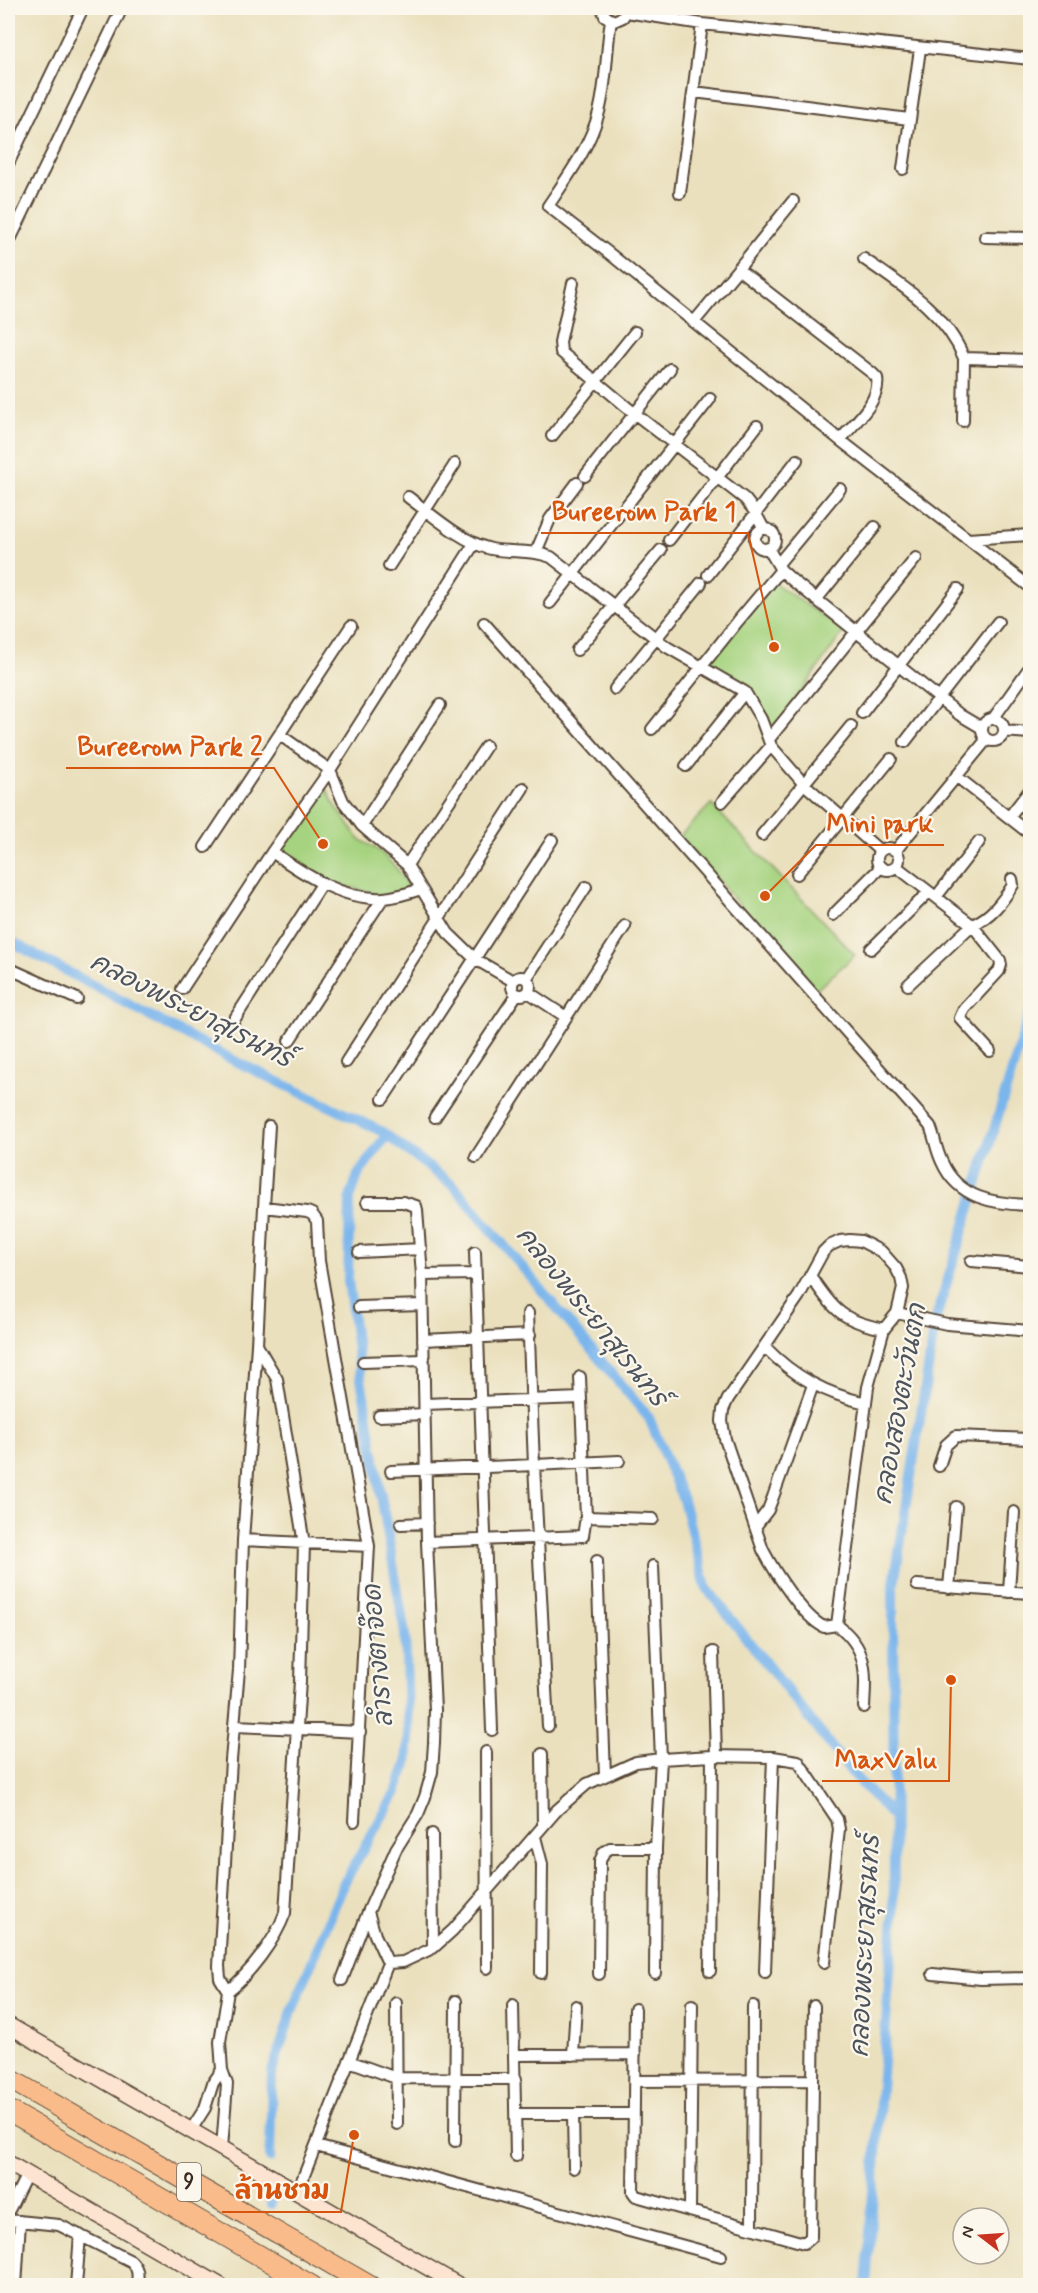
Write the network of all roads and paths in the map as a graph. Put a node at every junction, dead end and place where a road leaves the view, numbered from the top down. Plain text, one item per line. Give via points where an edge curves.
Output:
1 (83, 8) edge
2 (122, 8) edge
3 (602, 8) edge
4 (627, 10) edge
5 (611, 20) junction
6 (702, 24) junction
7 (920, 49) junction
8 (1030, 59) edge
9 (694, 92) junction
10 (909, 119) junction
11 (8, 164) edge
12 (903, 169) dead end
13 (680, 193) dead end
14 (793, 201) dead end
15 (985, 237) dead end
16 (1030, 238) edge
17 (8, 244) edge
18 (864, 259) dead end
19 (738, 269) junction
20 (573, 283) dead end
21 (694, 322) junction
22 (635, 332) dead end
23 (964, 358) junction
24 (1030, 360) edge
25 (670, 369) dead end
26 (596, 380) junction
27 (710, 399) dead end
28 (634, 413) junction
29 (963, 421) dead end
30 (757, 426) dead end
31 (552, 436) dead end
32 (840, 440) junction
33 (675, 445) junction
34 (797, 460) dead end
35 (455, 464) dead end
36 (717, 478) junction
37 (840, 489) dead end
38 (408, 497) dead end
39 (425, 510) junction
40 (755, 512) junction
41 (875, 527) dead end
42 (1030, 535) edge
43 (968, 539) junction
44 (669, 540) dead end
45 (474, 544) junction
46 (661, 550) dead end
47 (536, 552) junction
48 (916, 558) dead end
49 (389, 566) dead end
50 (780, 567) junction
51 (573, 572) junction
52 (1030, 587) edge
53 (958, 589) dead end
54 (816, 600) junction
55 (549, 603) dead end
56 (613, 605) junction
57 (998, 622) dead end
58 (484, 623) dead end
59 (351, 626) dead end
60 (857, 632) junction
61 (654, 638) junction
62 (577, 650) dead end
63 (899, 665) junction
64 (701, 667) junction
65 (1030, 667) edge
66 (615, 689) dead end
67 (745, 692) junction
68 (939, 698) junction
69 (440, 705) dead end
70 (862, 713) dead end
71 (993, 719) junction
72 (850, 726) dead end
73 (982, 728) junction
74 (652, 729) dead end
75 (1004, 731) junction
76 (1030, 733) edge
77 (280, 735) junction
78 (987, 739) junction
79 (770, 742) junction
80 (905, 742) dead end
81 (486, 746) dead end
82 (891, 759) dead end
83 (686, 766) dead end
84 (330, 770) junction
85 (957, 776) junction
86 (803, 783) junction
87 (523, 788) dead end
88 (1030, 790) edge
89 (722, 802) dead end
90 (1009, 817) junction
91 (842, 818) junction
92 (362, 826) junction
93 (1030, 834) edge
94 (762, 835) dead end
95 (552, 840) dead end
96 (979, 842) dead end
97 (205, 847) dead end
98 (896, 850) junction
99 (880, 851) junction
100 (272, 852) junction
101 (407, 865) junction
102 (880, 867) junction
103 (897, 867) junction
104 (797, 874) dead end
105 (1012, 879) dead end
106 (322, 884) junction
107 (586, 887) dead end
108 (421, 889) junction
109 (933, 895) junction
110 (383, 898) junction
111 (833, 915) dead end
112 (437, 918) junction
113 (972, 925) junction
114 (625, 926) dead end
115 (871, 949) dead end
116 (475, 958) junction
117 (8, 968) edge
118 (526, 978) junction
119 (513, 981) junction
120 (908, 985) dead end
121 (182, 989) dead end
122 (522, 993) junction
123 (77, 999) dead end
124 (566, 1017) junction
125 (234, 1020) dead end
126 (289, 1041) dead end
127 (990, 1051) dead end
128 (346, 1062) dead end
129 (383, 1099) dead end
130 (435, 1117) dead end
131 (269, 1126) dead end
132 (476, 1157) dead end
133 (367, 1202) dead end
134 (1030, 1205) edge
135 (264, 1207) junction
136 (421, 1249) junction
137 (359, 1252) dead end
138 (475, 1252) dead end
139 (971, 1261) dead end
140 (1030, 1266) edge
141 (475, 1274) junction
142 (422, 1275) junction
143 (811, 1277) junction
144 (422, 1305) junction
145 (359, 1307) dead end
146 (528, 1313) dead end
147 (897, 1313) junction
148 (884, 1329) junction
149 (1030, 1331) edge
150 (530, 1335) junction
151 (477, 1337) junction
152 (423, 1340) junction
153 (257, 1345) junction
154 (765, 1347) junction
155 (423, 1360) junction
156 (363, 1362) dead end
157 (580, 1377) dead end
158 (813, 1385) junction
159 (581, 1398) junction
160 (532, 1400) junction
161 (480, 1403) junction
162 (866, 1403) junction
163 (425, 1409) junction
164 (379, 1416) dead end
165 (1030, 1439) edge
166 (619, 1461) dead end
167 (583, 1462) junction
168 (534, 1464) junction
169 (939, 1466) dead end
170 (482, 1467) junction
171 (426, 1470) junction
172 (391, 1471) dead end
173 (956, 1507) dead end
174 (1014, 1512) dead end
175 (586, 1517) junction
176 (653, 1519) dead end
177 (427, 1523) junction
178 (401, 1524) dead end
179 (755, 1527) junction
180 (540, 1539) junction
181 (243, 1540) junction
182 (486, 1540) junction
183 (427, 1542) junction
184 (304, 1544) junction
185 (369, 1546) junction
186 (597, 1561) dead end
187 (653, 1566) dead end
188 (917, 1585) dead end
189 (949, 1588) junction
190 (1009, 1592) junction
191 (1030, 1593) edge
192 (837, 1625) junction
193 (713, 1652) dead end
194 (864, 1707) dead end
195 (235, 1726) junction
196 (548, 1726) dead end
197 (295, 1728) junction
198 (492, 1730) dead end
199 (360, 1732) junction
200 (486, 1752) dead end
201 (542, 1754) dead end
202 (714, 1756) junction
203 (773, 1757) junction
204 (661, 1759) junction
205 (605, 1775) junction
206 (354, 1821) dead end
207 (543, 1826) junction
208 (432, 1834) dead end
209 (535, 1837) junction
210 (656, 1848) junction
211 (487, 1889) junction
212 (368, 1912) junction
213 (433, 1948) junction
214 (388, 1963) junction
215 (824, 1963) dead end
216 (486, 1968) dead end
217 (710, 1971) dead end
218 (655, 1972) dead end
219 (765, 1972) dead end
220 (541, 1973) dead end
221 (598, 1974) dead end
222 (933, 1974) dead end
223 (1030, 1978) edge
224 (342, 1980) dead end
225 (228, 1991) junction
226 (456, 2001) dead end
227 (396, 2003) dead end
228 (513, 2005) dead end
229 (576, 2006) dead end
230 (692, 2006) dead end
231 (753, 2006) dead end
232 (814, 2006) dead end
233 (635, 2009) dead end
234 (8, 2025) edge
235 (635, 2054) junction
236 (515, 2055) junction
237 (573, 2055) junction
238 (349, 2061) junction
239 (222, 2070) junction
240 (8, 2078) edge
241 (396, 2078) junction
242 (454, 2079) junction
243 (516, 2079) junction
244 (813, 2080) junction
245 (634, 2081) junction
246 (691, 2081) junction
247 (751, 2081) junction
248 (205, 2108) junction
249 (8, 2110) edge
250 (516, 2114) junction
251 (634, 2114) junction
252 (573, 2115) junction
253 (224, 2117) junction
254 (397, 2124) dead end
255 (191, 2130) junction
256 (454, 2141) dead end
257 (316, 2146) junction
258 (222, 2148) junction
259 (516, 2157) dead end
260 (8, 2163) edge
261 (574, 2168) dead end
262 (27, 2174) junction
263 (297, 2193) junction
264 (690, 2211) junction
265 (8, 2212) edge
266 (8, 2220) edge
267 (20, 2221) junction
268 (752, 2227) junction
269 (80, 2235) junction
270 (721, 2256) dead end
271 (221, 2285) edge
272 (16, 2286) edge
273 (76, 2286) edge
274 (137, 2286) edge
275 (312, 2286) edge
276 (370, 2286) edge
277 (460, 2286) edge

1 - 11 street
2 - 17 street
3 - 5 street
4 - 5 street via 620,19
4 - 6 street
5 - 21 street via 599,113 588,143 548,206
6 - 7 street
6 - 9 street
7 - 8 street
7 - 10 street
9 - 10 street
9 - 13 street
10 - 12 street
14 - 19 street
15 - 16 street
18 - 23 street via 934,312 958,342
19 - 21 street
19 - 32 street via 877,378 873,399
20 - 26 street via 560,348
21 - 32 street
22 - 26 street
23 - 24 street
23 - 29 street
25 - 28 street
26 - 28 street
26 - 31 street
27 - 33 street
28 - 33 street
28 - 47 street via 550,519
30 - 36 street
32 - 43 street
33 - 36 street
33 - 51 street
34 - 40 street
35 - 39 street
36 - 40 street via 745,499
36 - 44 street
37 - 50 street
38 - 39 street
39 - 45 street
39 - 49 street
40 - 50 street via 764,530 755,541 760,548 768,548
40 - 61 street
41 - 54 street
42 - 43 street
43 - 52 street
45 - 47 street via 501,551
45 - 84 street
46 - 56 street
47 - 51 street
48 - 60 street
50 - 54 street
50 - 64 street
51 - 55 street
51 - 56 street
53 - 63 street
54 - 60 street
56 - 61 street
56 - 62 street
57 - 68 street
58 - 134 street via 930,1126 942,1164 950,1175 986,1201
59 - 77 street
60 - 63 street
60 - 79 street
61 - 64 street
61 - 66 street
63 - 68 street
63 - 70 street
64 - 67 street
64 - 74 street
65 - 71 street
67 - 79 street
67 - 83 street
68 - 73 street
68 - 80 street
69 - 92 street
71 - 73 street
71 - 75 street via 1002,724
72 - 86 street
73 - 78 street
75 - 76 street
75 - 78 street via 999,739
77 - 84 street
77 - 97 street
78 - 85 street
79 - 86 street
79 - 89 street
81 - 101 street
82 - 91 street
84 - 92 street via 343,801
84 - 100 street
85 - 90 street
85 - 98 street
86 - 91 street
86 - 94 street
87 - 112 street
88 - 90 street
90 - 93 street
91 - 99 street
91 - 104 street
92 - 101 street
95 - 116 street
96 - 109 street
98 - 99 street via 888,847
98 - 103 street via 900,858
99 - 102 street
100 - 106 street
100 - 121 street
101 - 108 street
102 - 103 street
102 - 111 street
103 - 109 street
105 - 113 street via 1013,885 986,919
106 - 110 street
106 - 125 street
107 - 118 street
108 - 110 street
108 - 112 street
109 - 113 street
109 - 115 street
110 - 126 street
112 - 116 street
112 - 128 street
113 - 120 street
113 - 127 street via 1001,965 960,1018
114 - 124 street
116 - 119 street
116 - 129 street
117 - 123 street
118 - 119 street
118 - 122 street via 529,983
119 - 122 street via 512,988
122 - 124 street
122 - 130 street
124 - 132 street
131 - 135 street
133 - 136 street via 416,1206
135 - 153 street
135 - 185 street via 308,1212 317,1221 319,1261
136 - 137 street
136 - 142 street
138 - 141 street
139 - 140 street
141 - 142 street
141 - 151 street
142 - 144 street
143 - 147 street via 823,1252 840,1241 861,1241 874,1246 890,1260 901,1278 903,1288
143 - 148 street via 845,1317
143 - 154 street
144 - 145 street
144 - 152 street
146 - 150 street
147 - 148 street
147 - 149 street via 947,1324
148 - 162 street
150 - 151 street
150 - 160 street
151 - 152 street
151 - 161 street
152 - 155 street
153 - 181 street
153 - 184 street via 277,1379
154 - 158 street
154 - 179 street via 728,1399 722,1421
155 - 156 street
155 - 163 street
157 - 159 street
158 - 162 street
158 - 179 street via 768,1510
159 - 160 street
159 - 167 street
160 - 161 street
160 - 168 street
161 - 163 street
161 - 170 street
162 - 192 street
163 - 164 street
163 - 171 street
165 - 169 street via 956,1436 943,1450
166 - 167 street
167 - 168 street
167 - 175 street
168 - 170 street
168 - 180 street
170 - 171 street
170 - 182 street
171 - 172 street
171 - 177 street
173 - 189 street
174 - 190 street
175 - 176 street
175 - 180 street via 581,1538
177 - 178 street
177 - 183 street
179 - 192 street via 770,1563 811,1618 824,1628
180 - 182 street
180 - 196 street
181 - 184 street
181 - 195 street
182 - 183 street
182 - 198 street
183 - 212 street via 435,1710 432,1772 418,1814 396,1850
184 - 185 street
184 - 197 street
185 - 199 street
186 - 205 street
187 - 204 street
188 - 189 street
189 - 190 street
190 - 191 street
192 - 194 street via 852,1636 862,1656
193 - 202 street
195 - 197 street
195 - 225 street via 219,1966 220,1978
197 - 199 street
197 - 225 street via 285,1913 272,1940
199 - 206 street
200 - 211 street
201 - 207 street
202 - 203 street
202 - 204 street
202 - 217 street
203 - 215 street via 800,1762 837,1819
203 - 219 street
204 - 205 street via 636,1762
204 - 210 street
205 - 207 street via 587,1784
207 - 209 street
208 - 213 street
209 - 211 street
209 - 220 street via 542,1864
210 - 218 street
210 - 221 street via 610,1848 604,1852 600,1862
211 - 213 street
211 - 216 street
212 - 214 street
212 - 224 street
213 - 214 street via 403,1962
214 - 238 street
222 - 223 street via 981,1979
225 - 239 street via 220,2042
226 - 242 street
227 - 241 street
228 - 236 street
229 - 237 street
230 - 246 street
231 - 247 street
232 - 244 street
233 - 235 street
234 - 255 main road
235 - 237 street
235 - 245 street
236 - 237 street
236 - 243 street
238 - 241 street
238 - 257 street
239 - 248 street
239 - 253 street via 227,2084
240 - 276 highway, 9
241 - 242 street
241 - 254 street
242 - 243 street
242 - 256 street
243 - 250 street
244 - 247 street
244 - 268 street via 811,2237 801,2242
245 - 246 street
245 - 251 street
246 - 247 street
246 - 264 street
247 - 268 street
248 - 253 street
248 - 255 street
249 - 275 highway, 9
250 - 252 street
250 - 259 street
251 - 252 street
251 - 264 street via 633,2193
252 - 261 street
253 - 258 street
255 - 258 main road
257 - 263 street
257 - 270 street
258 - 263 main road
260 - 262 main road
262 - 265 street
262 - 271 main road
263 - 277 main road
264 - 268 street
266 - 267 street
267 - 269 street via 59,2225
267 - 272 street
269 - 273 street
269 - 274 street via 137,2266

